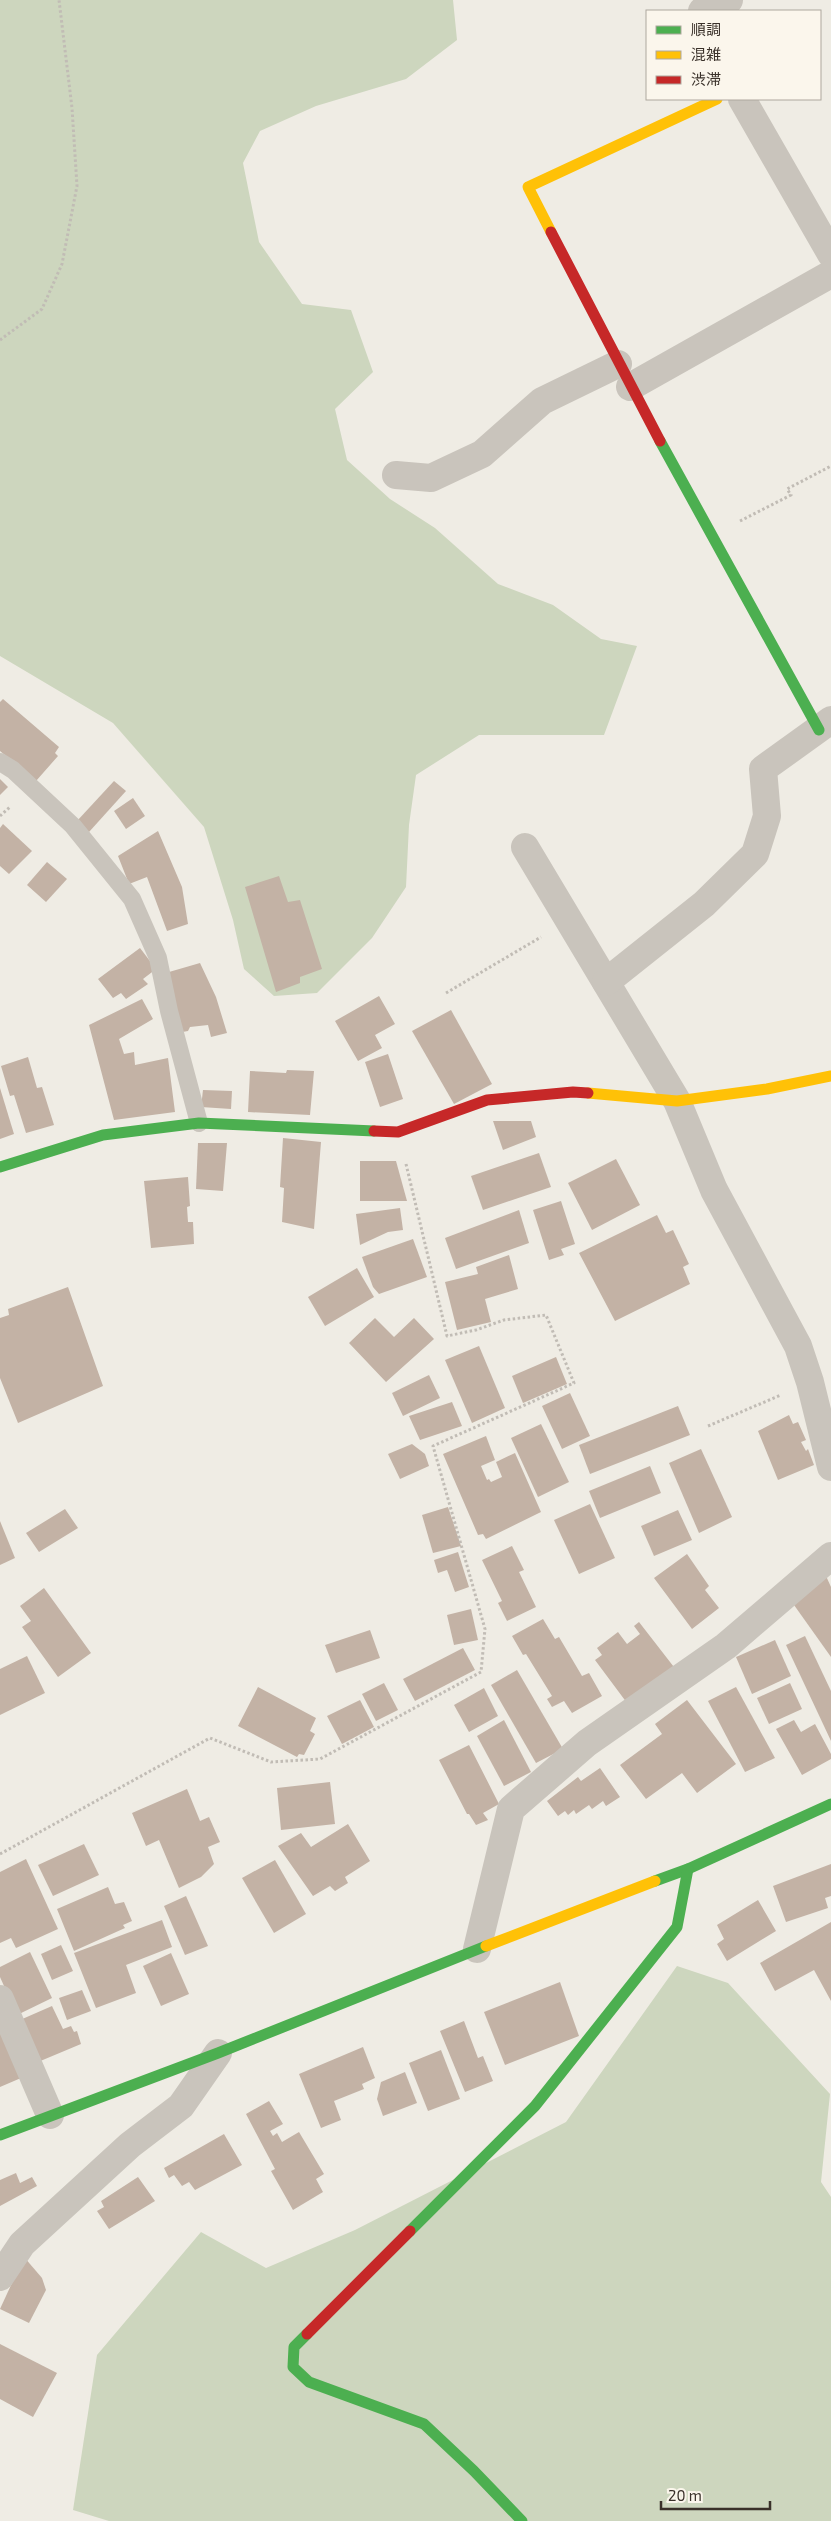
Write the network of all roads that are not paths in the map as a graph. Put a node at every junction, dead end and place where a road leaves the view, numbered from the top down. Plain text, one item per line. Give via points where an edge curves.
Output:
1 (729, 0) edge
2 (704, 10) edge
3 (715, 100) edge
4 (743, 100) edge
5 (831, 254) edge
6 (831, 274) edge
7 (624, 375) junction
8 (396, 475) dead end
9 (825, 725) edge
10 (0, 762) edge
11 (525, 847) dead end
12 (606, 982) junction
13 (831, 1076) edge
14 (677, 1100) junction
15 (199, 1123) junction
16 (0, 1167) edge
17 (831, 1467) edge
18 (831, 1556) edge
19 (831, 1804) edge
20 (688, 1869) junction
21 (477, 1949) junction
22 (0, 1999) edge
23 (218, 2053) junction
24 (50, 2115) junction
25 (0, 2135) edge
26 (0, 2277) edge
27 (522, 2521) edge

1 - 2 street
3 - 7 street via 528,187
4 - 5 street
6 - 7 street
7 - 8 street via 542,401 482,454 431,478
7 - 9 street via 711,536
9 - 12 street via 763,769 767,816 755,854 704,904
10 - 15 lane via 13,770 73,826 132,899 158,958
11 - 12 street
12 - 14 street
13 - 14 street via 767,1089
14 - 15 street via 573,1092 487,1100 398,1132
14 - 17 street via 714,1190 798,1346
15 - 16 street via 104,1135
18 - 21 street via 726,1646 586,1743 511,1809
19 - 20 street
20 - 21 street
20 - 27 street via 677,1928 535,2106 294,2347 293,2367 308,2382 424,2424
21 - 23 street
22 - 24 street
23 - 24 street
23 - 26 street via 180,2106 130,2145 22,2244
24 - 25 street

